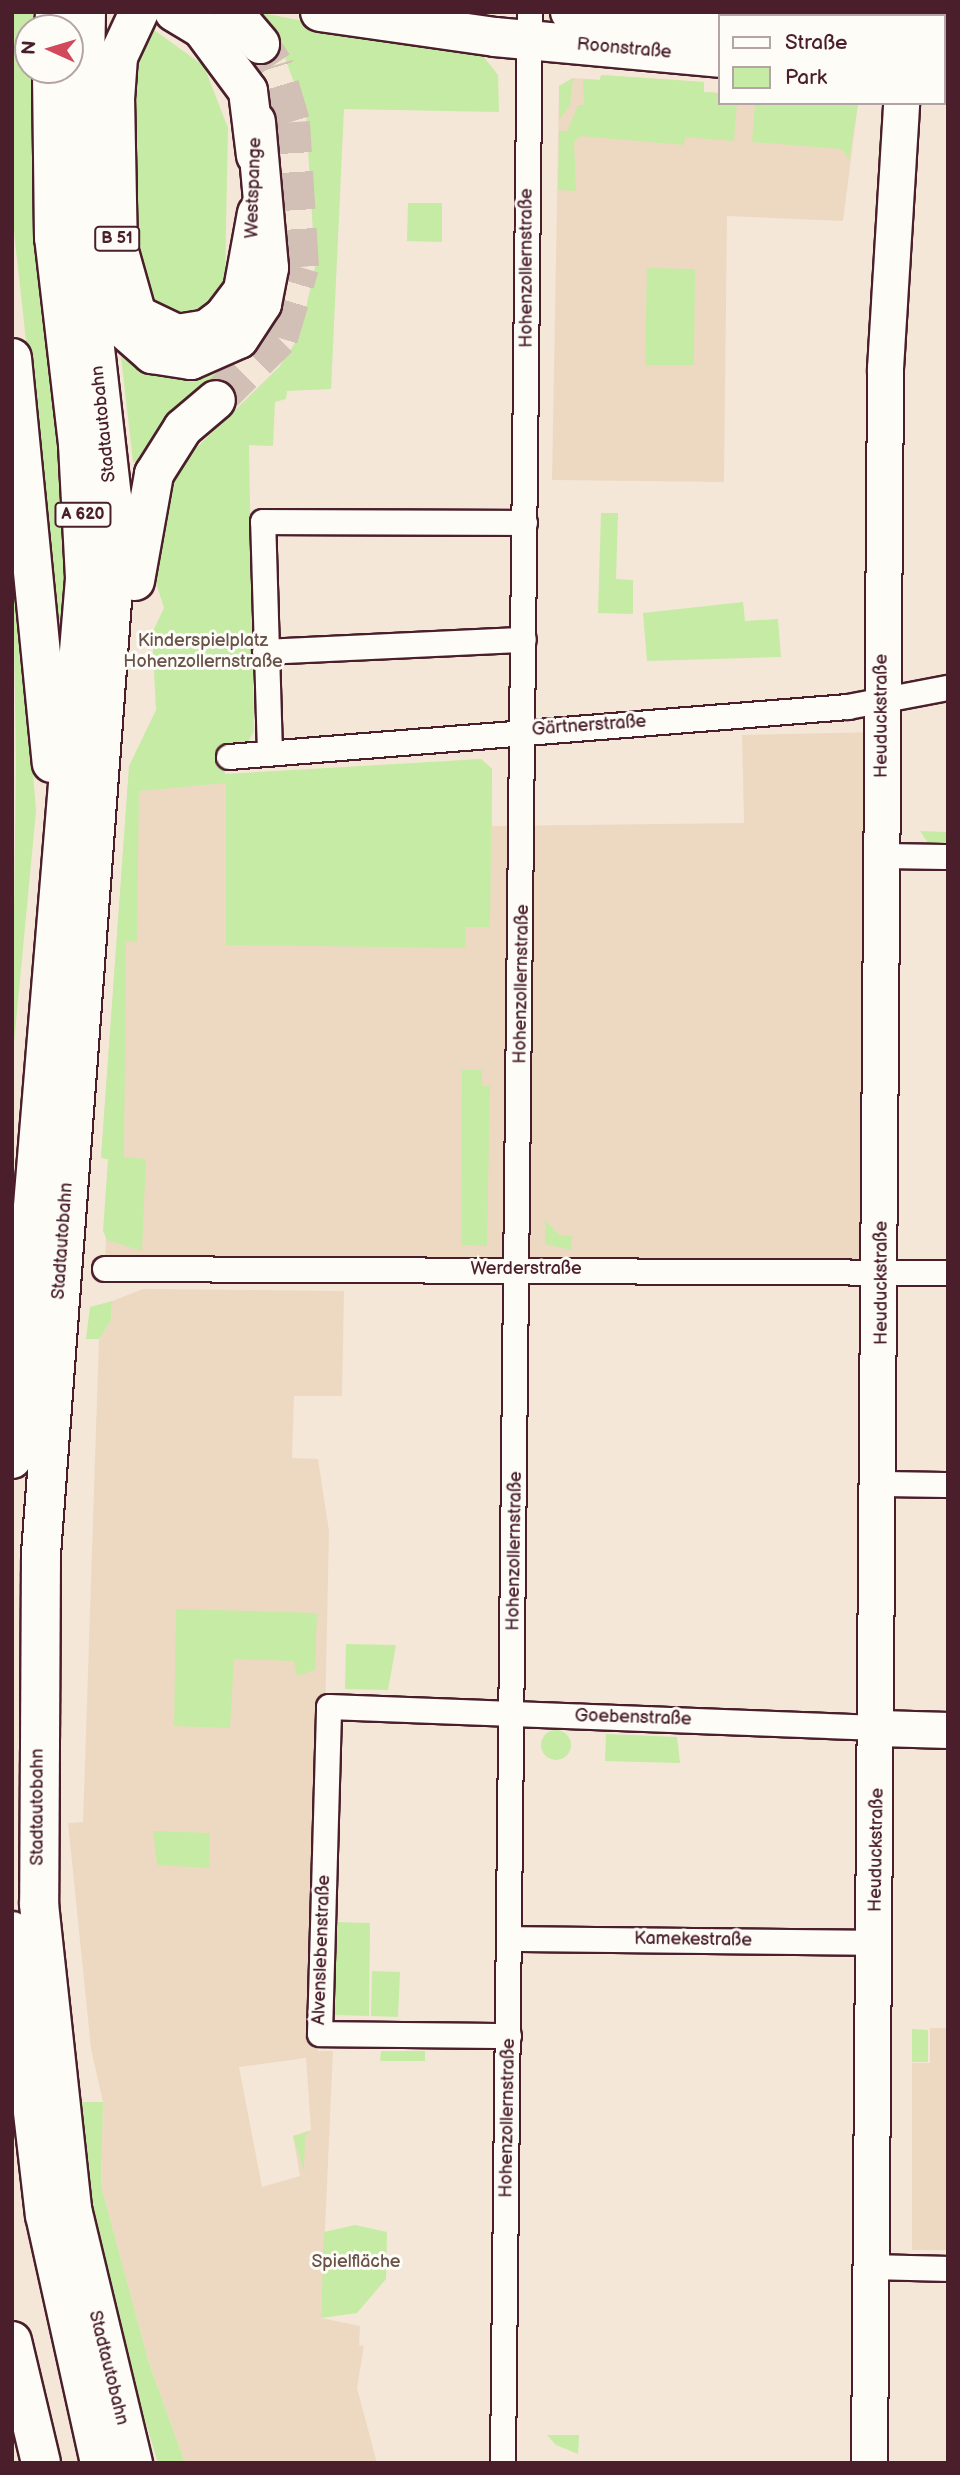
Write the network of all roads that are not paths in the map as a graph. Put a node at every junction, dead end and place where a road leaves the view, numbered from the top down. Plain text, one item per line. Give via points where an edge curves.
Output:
1 (86, 12) edge
2 (94, 12) edge
3 (138, 12) edge
4 (174, 12) edge
5 (233, 12) edge
6 (320, 12) edge
7 (570, 12) edge
8 (718, 25) edge
9 (529, 26) edge
10 (260, 44) tunnel mouth
11 (718, 58) edge
12 (52, 84) edge
13 (901, 105) edge
14 (259, 268) junction
15 (12, 358) edge
16 (216, 400) tunnel mouth
17 (525, 523) junction
18 (524, 640) junction
19 (265, 653) junction
20 (948, 688) edge
21 (881, 701) junction
22 (106, 719) junction
23 (524, 731) junction
24 (270, 753) junction
25 (229, 757) dead end
26 (881, 856) junction
27 (948, 857) edge
28 (53, 961) junction
29 (105, 1269) dead end
30 (519, 1269) junction
31 (883, 1272) junction
32 (948, 1273) edge
33 (12, 1459) edge
34 (881, 1484) junction
35 (948, 1485) edge
36 (513, 1713) junction
37 (329, 1718) joint
38 (879, 1728) junction
39 (948, 1730) edge
40 (12, 1931) edge
41 (510, 1939) junction
42 (876, 1943) junction
43 (509, 2036) junction
44 (872, 2267) junction
45 (948, 2269) edge
46 (12, 2341) edge
47 (41, 2463) edge
48 (100, 2463) edge
49 (132, 2463) edge
50 (503, 2463) edge
51 (869, 2463) edge

1 - 22 main road, Stadtautobahn / A 620 via 82,234 112,497
2 - 14 main road via 99,233 111,318 152,354 209,357 251,325
3 - 14 main road, B 51 via 118,57 115,96 118,248 129,302 164,332 199,331 234,304
4 - 14 main road, Westspange via 202,29 230,61 256,121
5 - 10 main road
6 - 9 main road
7 - 8 main road, Roonstraße
9 - 11 main road, Roonstraße
9 - 17 street, Hohenzollernstraße
12 - 28 main road, Stadtautobahn / A 620 via 54,238 78,444 85,578
13 - 21 street, Heuduckstraße via 886,318
15 - 28 main road via 52,765
16 - 22 main road via 171,443 144,499 130,642
17 - 18 street, Hohenzollernstraße
17 - 19 street via 262,522
18 - 19 street
18 - 23 street, Hohenzollernstraße
19 - 24 street
20 - 21 street, Gärtnerstraße
21 - 23 street, Gärtnerstraße
21 - 26 street, Heuduckstraße
22 - 49 main road, Stadtautobahn / A 620 via 45,1496 38,1853 48,2016 72,2209
23 - 24 street, Gärtnerstraße
23 - 30 street, Hohenzollernstraße
24 - 25 street, Gärtnerstraße
26 - 27 street
26 - 31 street, Heuduckstraße
28 - 33 main road, Stadtautobahn / A 620
29 - 30 street, Werderstraße
30 - 31 street, Werderstraße
30 - 36 street, Hohenzollernstraße
31 - 32 street, Werderstraße
31 - 34 street, Heuduckstraße
34 - 35 street
34 - 38 street, Heuduckstraße
36 - 37 street, Goebenstraße via 329,1707
36 - 38 street, Goebenstraße
36 - 41 street, Hohenzollernstraße
37 - 43 street, Alvenslebenstraße via 320,2034
38 - 39 street, Goebenstraße
38 - 42 street, Heuduckstraße
40 - 48 main road, Stadtautobahn via 45,2215
41 - 42 street, Kamekestraße
41 - 43 street, Hohenzollernstraße
42 - 44 street, Heuduckstraße
43 - 50 street, Hohenzollernstraße
44 - 45 street
44 - 51 street, Heuduckstraße
46 - 47 main road

